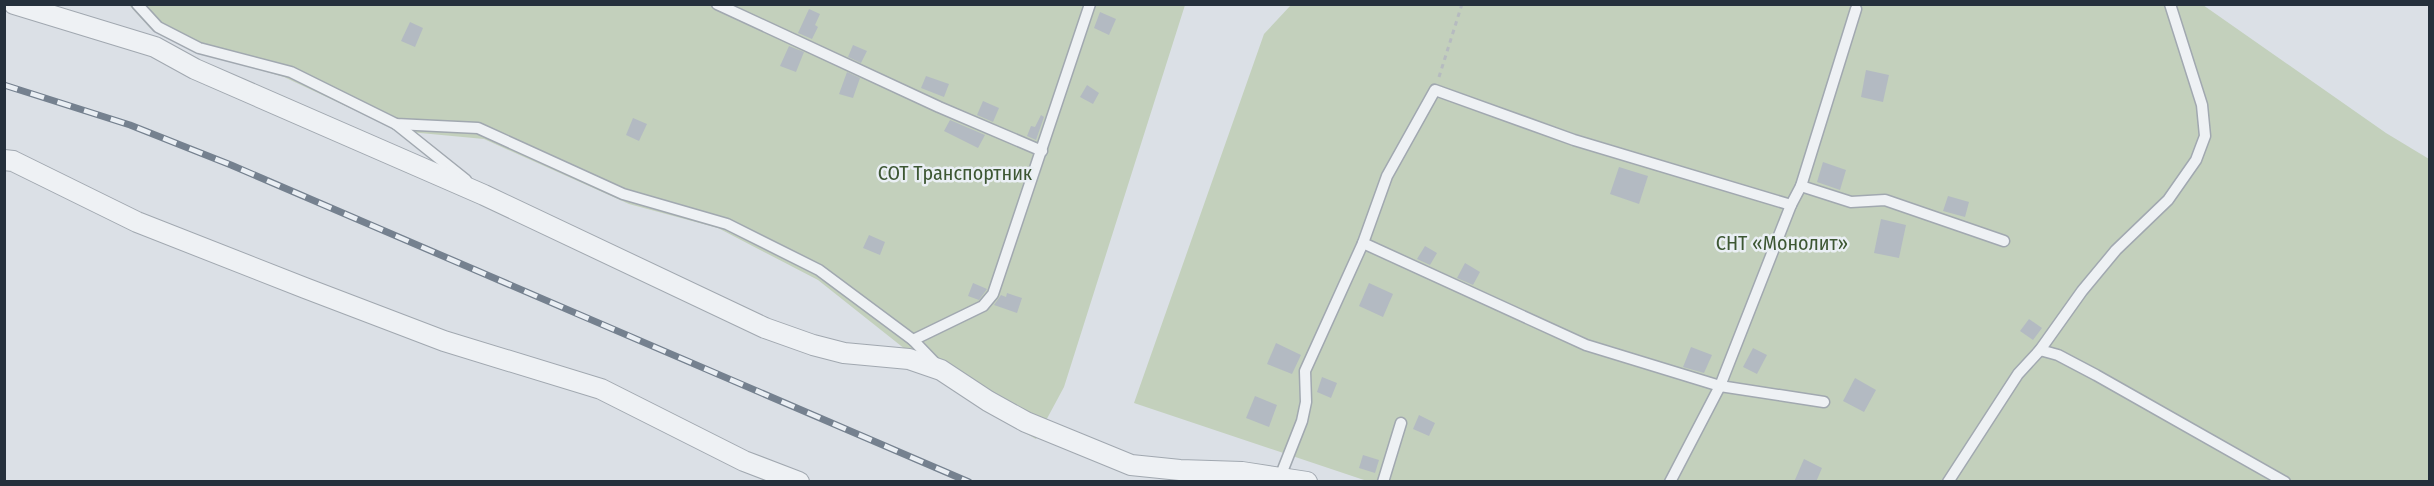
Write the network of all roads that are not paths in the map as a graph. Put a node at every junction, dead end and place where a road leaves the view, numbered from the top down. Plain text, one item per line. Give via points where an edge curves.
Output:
1 (14, 4) edge
2 (137, 4) edge
3 (717, 4) edge
4 (1090, 4) edge
5 (2170, 4) edge
6 (1856, 9) dead end
7 (155, 47) junction
8 (199, 48) junction
9 (396, 124) junction
10 (1042, 151) junction
11 (4, 160) edge
12 (1801, 186) junction
13 (484, 195) junction
14 (1791, 205) junction
15 (2004, 240) dead end
16 (1363, 243) junction
17 (913, 340) junction
18 (2040, 351) junction
19 (941, 370) junction
20 (1720, 386) junction
21 (1824, 402) dead end
22 (1401, 423) dead end
23 (1280, 477) junction
24 (799, 482) edge
25 (1307, 482) edge
26 (1383, 482) edge
27 (1670, 482) edge
28 (1948, 482) edge
29 (2284, 482) edge

1 - 7 street
2 - 8 lane via 158,27
3 - 10 lane
4 - 10 lane
5 - 18 lane via 2202,105 2205,136 2196,160 2168,200 2116,250
6 - 12 lane
7 - 8 lane
7 - 13 street via 195,69
8 - 9 lane via 291,72
9 - 13 lane
9 - 17 lane via 478,128 623,194 727,225 819,270
10 - 17 lane via 993,294 983,306
11 - 24 street via 137,222 444,341 601,389 744,461
12 - 14 lane
12 - 15 lane via 1851,202 1885,200
13 - 19 street via 765,328 844,353 909,359
14 - 16 lane via 1574,140 1435,90 1387,176
14 - 20 lane
16 - 20 lane via 1586,345
16 - 23 lane via 1305,371 1302,421
17 - 19 lane
18 - 28 lane via 2018,374
18 - 29 lane via 2058,355 2096,375
19 - 23 street via 1026,422 1131,465
20 - 21 lane
20 - 27 lane
22 - 26 lane
23 - 25 street

